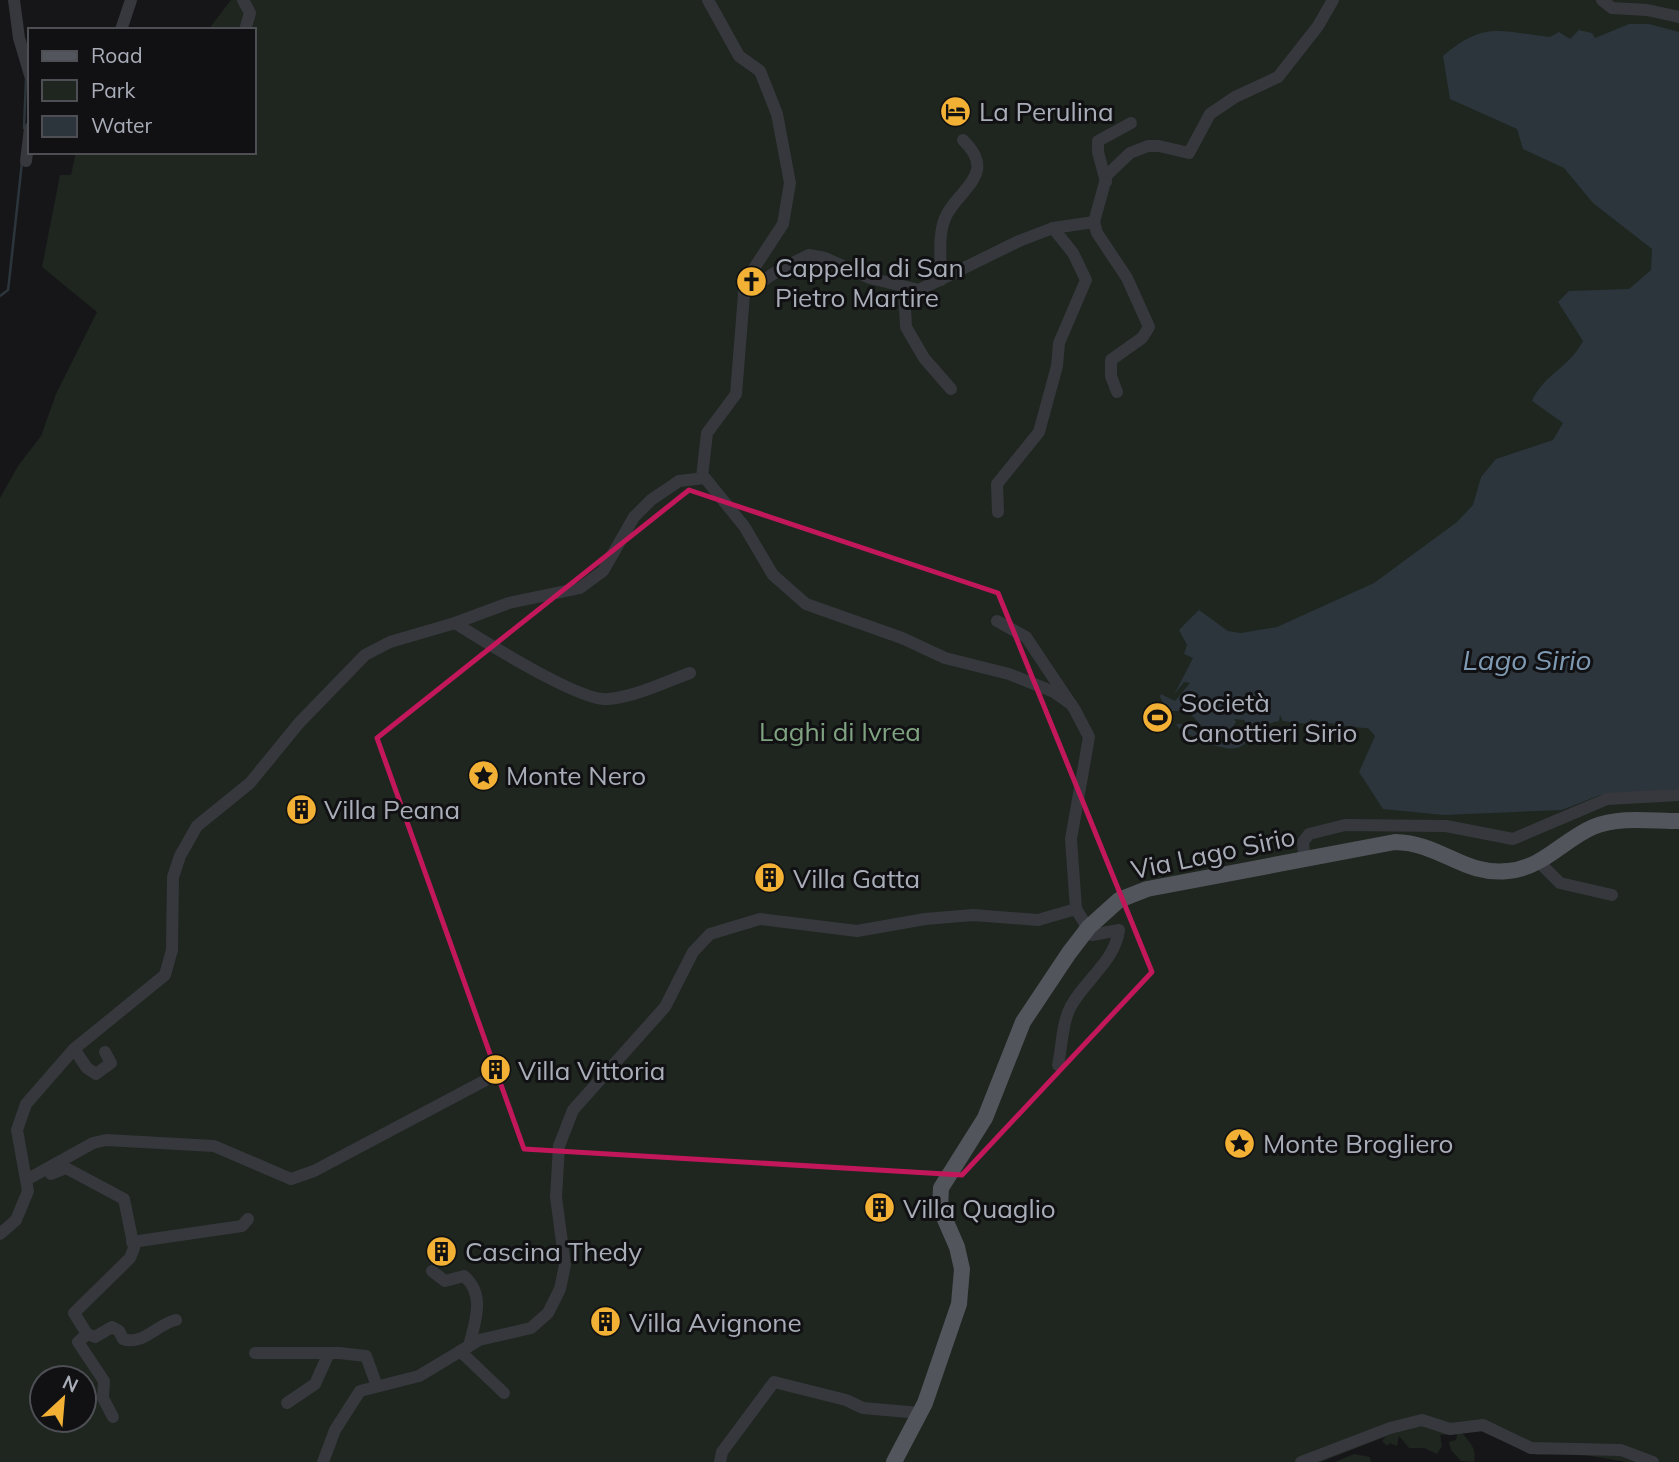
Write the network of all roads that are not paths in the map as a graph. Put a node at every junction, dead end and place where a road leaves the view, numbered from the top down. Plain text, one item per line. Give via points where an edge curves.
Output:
1 (14, 0) edge
2 (131, 0) edge
3 (243, 0) edge
4 (708, 0) edge
5 (1333, 0) edge
6 (1602, 0) edge
7 (1679, 17) edge
8 (122, 28) edge
9 (246, 28) edge
10 (28, 68) edge
11 (1131, 123) dead end
12 (963, 140) dead end
13 (28, 144) edge
14 (26, 161) dead end
15 (1106, 182) junction
16 (1094, 222) junction
17 (1053, 228) junction
18 (941, 280) junction
19 (904, 287) junction
20 (746, 292) junction
21 (951, 389) dead end
22 (1117, 391) dead end
23 (702, 477) junction
24 (998, 512) dead end
25 (997, 621) dead end
26 (455, 623) junction
27 (690, 673) dead end
28 (1071, 704) junction
29 (1679, 795) edge
30 (1679, 821) edge
31 (1304, 854) dead end
32 (1539, 862) junction
33 (1612, 895) dead end
34 (1076, 909) junction
35 (1089, 927) junction
36 (74, 1049) junction
37 (105, 1052) dead end
38 (1058, 1065) dead end
39 (484, 1081) dead end
40 (28, 1182) junction
41 (248, 1219) dead end
42 (0, 1234) edge
43 (132, 1242) junction
44 (432, 1271) dead end
45 (176, 1320) dead end
46 (87, 1334) junction
47 (465, 1349) junction
48 (255, 1353) dead end
49 (329, 1353) junction
50 (377, 1387) junction
51 (503, 1393) dead end
52 (287, 1403) dead end
53 (923, 1408) junction
54 (113, 1417) dead end
55 (323, 1462) edge
56 (720, 1462) edge
57 (894, 1462) edge
58 (1301, 1462) edge
59 (1653, 1462) edge

1 - 10 street
2 - 8 street
3 - 9 street via 250,13
4 - 20 street via 739,56 760,71 783,136 790,183 783,224 749,272
5 - 15 street via 1278,77 1210,114 1189,153 1148,146 1116,164
6 - 7 street via 1612,9 1647,9
11 - 15 street via 1098,141
12 - 18 street via 975,151 977,173 947,214 942,230
13 - 14 street
15 - 16 street
16 - 17 street
16 - 22 street via 1149,327 1142,338 1111,360
17 - 18 street
17 - 24 street via 1086,280 1059,343 1058,366 1039,432 997,484
18 - 19 street via 919,290
19 - 20 street via 808,255
19 - 21 street via 906,327
20 - 23 street via 736,394 703,445
23 - 26 street via 679,481 651,499 634,517 603,571 580,587 509,603
23 - 28 street via 744,527 773,575 806,604 902,638 945,659 1009,674
25 - 28 street via 1026,637
26 - 27 street via 544,674 607,700
26 - 36 street via 390,642 365,655 299,723 250,783 197,826 173,877 172,950 165,975
28 - 34 street via 1089,739 1071,839
29 - 31 street via 1607,799 1513,839 1415,823 1345,825 1309,834 1303,842
30 - 32 main road, Via Lago Sirio via 1605,824
32 - 33 street via 1560,883
32 - 35 main road, Via Lago Sirio via 1507,871 1480,870 1417,842 1395,842 1130,894
34 - 35 street
34 - 47 street via 1038,920 973,915 856,931 760,919 710,934 693,952 665,1007 573,1110 559,1146 556,1197 565,1265 554,1303 531,1328 478,1340
35 - 38 street via 1092,935 1119,930 1116,949 1069,1008
35 - 53 main road, Via Lago Sirio via 1023,1022 985,1118 941,1188 940,1208 957,1247 962,1280 956,1316
36 - 37 street via 96,1074 111,1063
36 - 40 street via 36,1089 21,1113 17,1136
39 - 40 street via 291,1179 214,1146 106,1140 93,1143
40 - 42 street via 18,1217
40 - 43 street via 66,1168 113,1191 126,1203
41 - 43 street via 242,1226
43 - 46 street via 128,1262 75,1310
44 - 47 street via 444,1281 464,1276 474,1288 477,1310
45 - 46 street via 131,1340 122,1339 112,1327 94,1337
46 - 54 street via 78,1342 104,1381 103,1398
47 - 50 street via 419,1376
47 - 51 street
48 - 49 street
49 - 50 street via 366,1356
49 - 52 street via 315,1384
50 - 55 street via 355,1397
53 - 56 street via 863,1408 776,1381 722,1452
53 - 57 main road, Via Lago Sirio
58 - 59 street via 1390,1427 1422,1420 1450,1429 1483,1425 1531,1448 1621,1450

